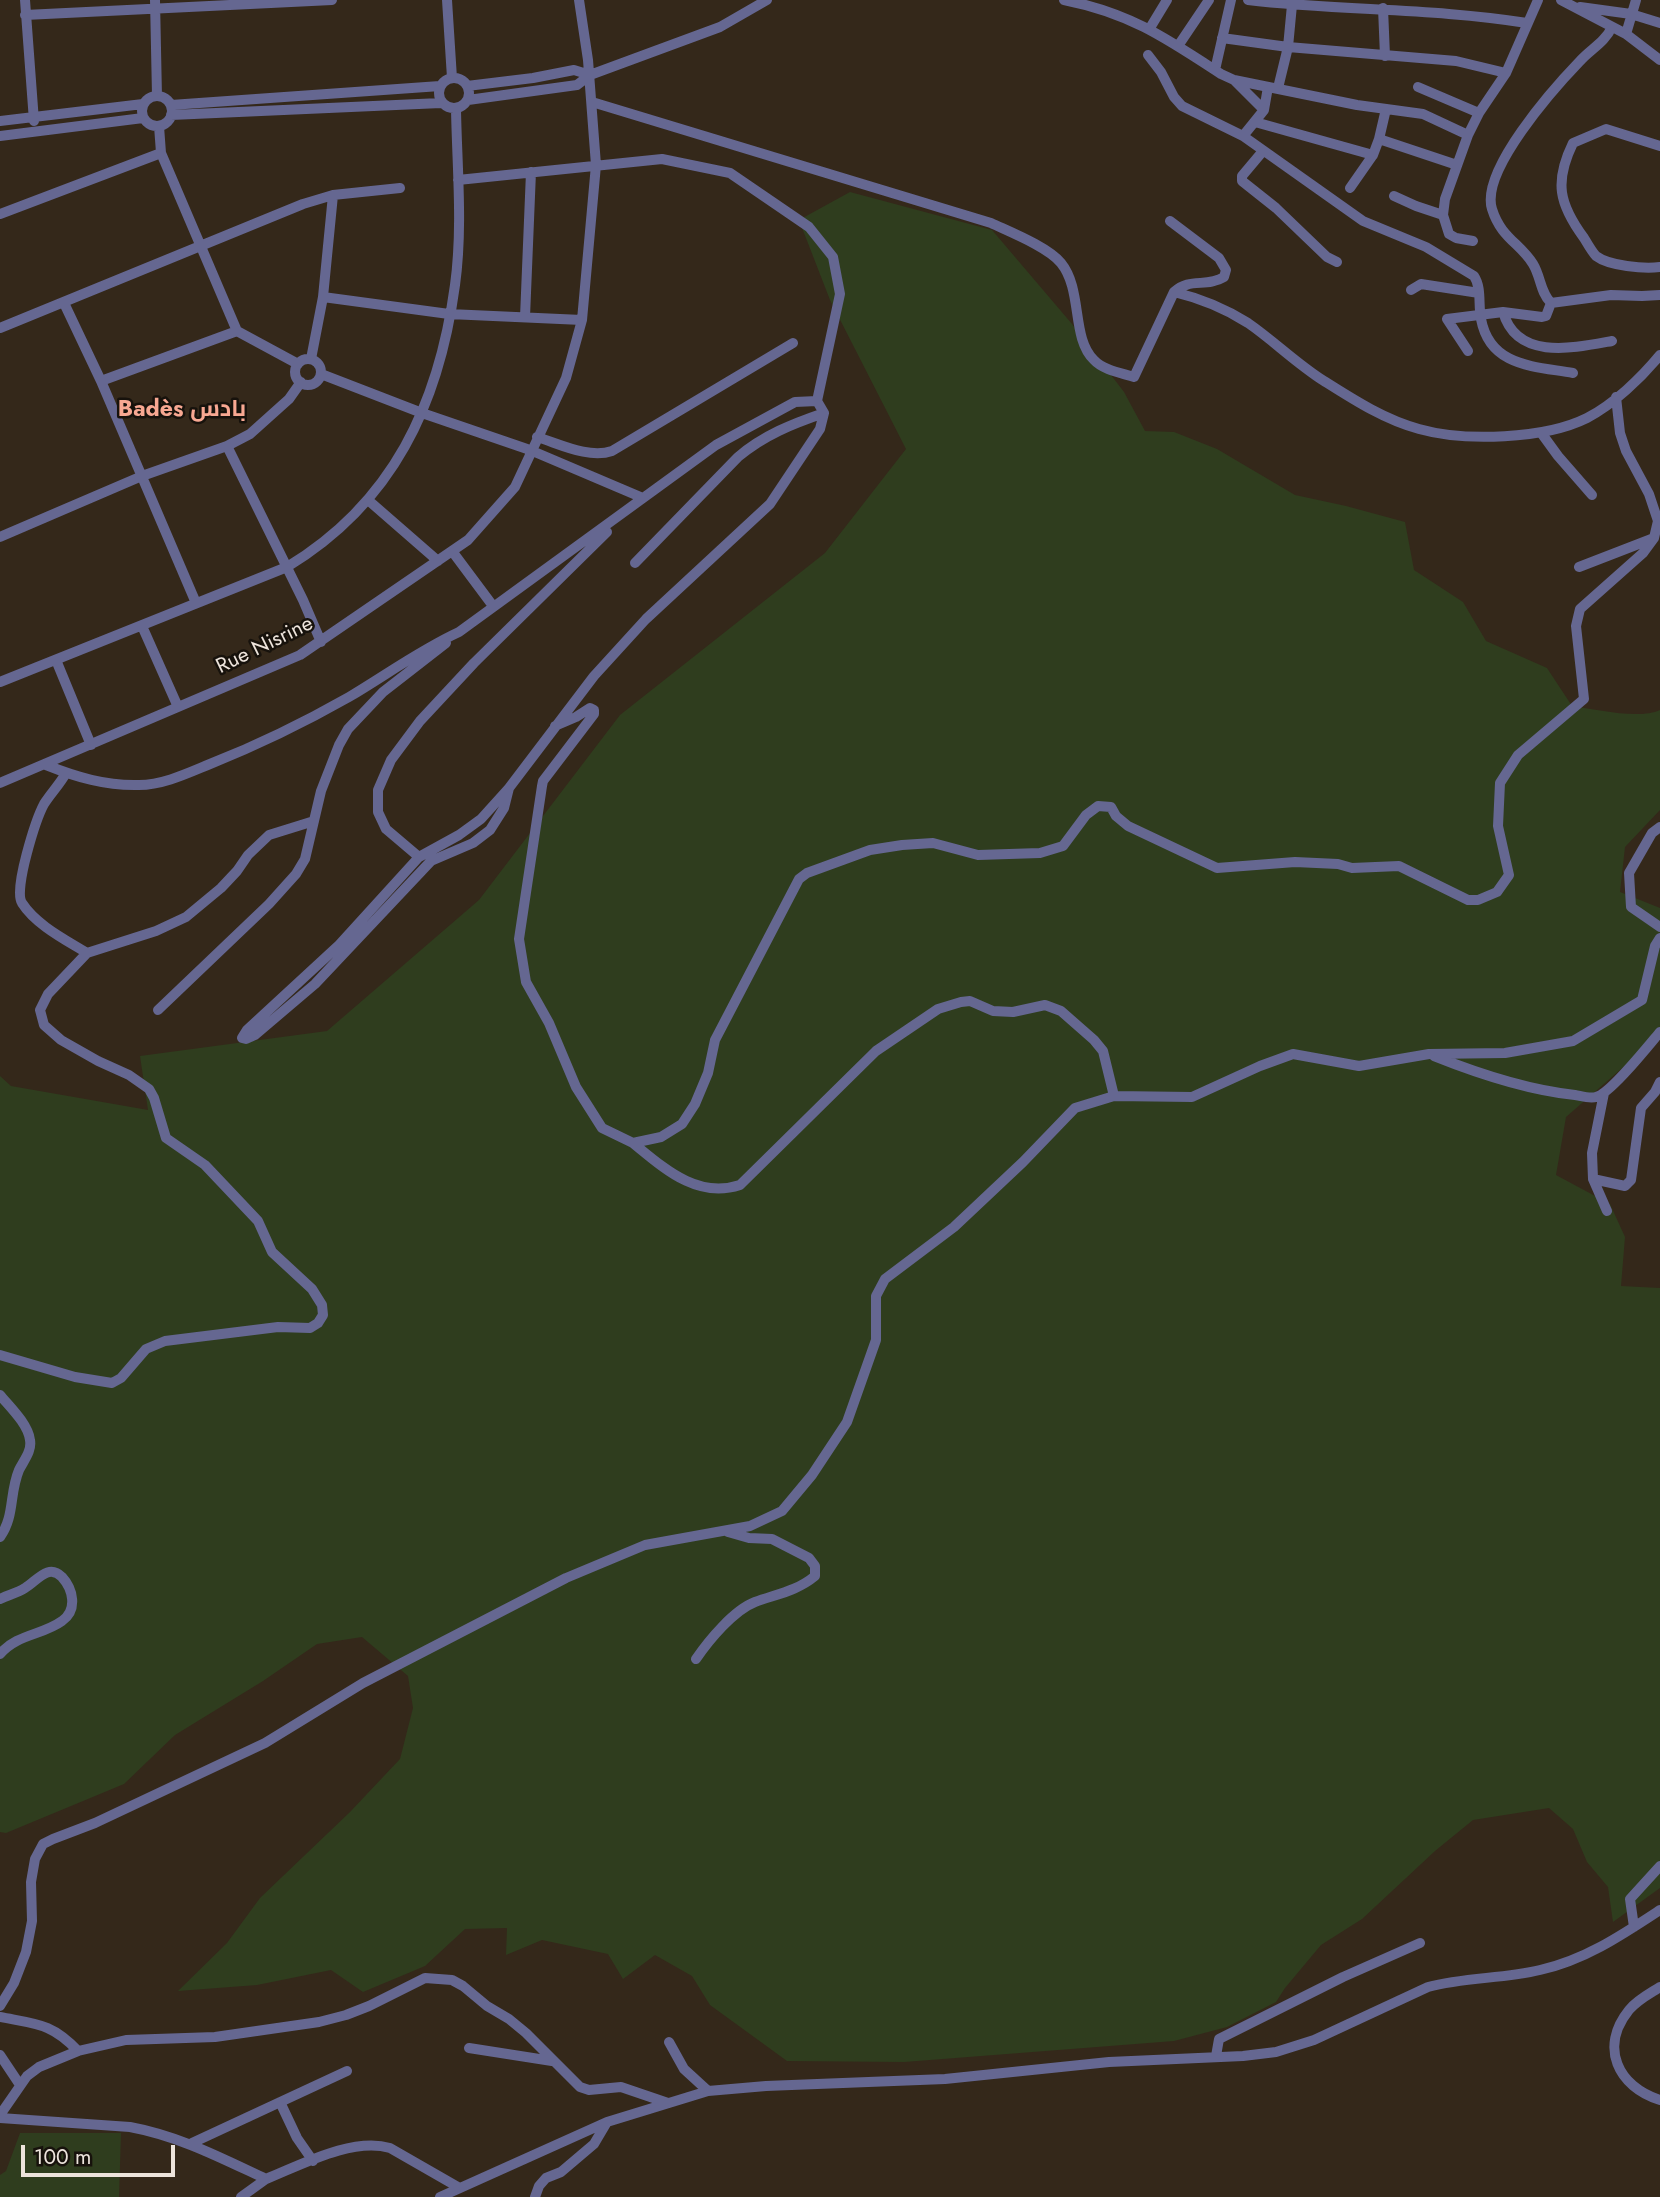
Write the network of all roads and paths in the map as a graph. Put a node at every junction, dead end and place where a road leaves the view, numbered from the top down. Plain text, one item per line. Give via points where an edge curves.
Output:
1 (24, 0) edge
2 (321, 0) edge
3 (332, 0) edge
4 (447, 0) edge
5 (579, 0) edge
6 (767, 0) edge
7 (1064, 0) edge
8 (1167, 0) edge
9 (1209, 0) edge
10 (1231, 0) edge
11 (1248, 0) edge
12 (1538, 0) edge
13 (1561, 0) edge
14 (1636, 0) edge
15 (1267, 1) edge
16 (1319, 3) edge
17 (155, 4) edge
18 (104, 5) edge
19 (1292, 5) junction
20 (1577, 7) junction
21 (1383, 8) junction
22 (1632, 14) junction
23 (25, 15) junction
24 (1527, 23) junction
25 (1660, 23) edge
26 (1612, 27) junction
27 (1150, 28) junction
28 (1626, 34) junction
29 (1222, 38) junction
30 (1178, 46) junction
31 (1288, 47) junction
32 (1148, 55) dead end
33 (1385, 56) junction
34 (1660, 60) edge
35 (1215, 70) junction
36 (1506, 73) junction
37 (590, 75) junction
38 (452, 78) junction
39 (1234, 80) junction
40 (440, 86) junction
41 (467, 86) junction
42 (1418, 87) dead end
43 (1273, 88) junction
44 (327, 94) junction
45 (157, 96) junction
46 (468, 100) junction
47 (592, 102) junction
48 (441, 103) junction
49 (143, 104) junction
50 (327, 109) junction
51 (456, 109) junction
52 (1386, 109) junction
53 (171, 110) junction
54 (1264, 110) junction
55 (1479, 113) junction
56 (33, 116) junction
57 (143, 118) junction
58 (0, 121) edge
59 (1255, 122) junction
60 (159, 126) junction
61 (34, 131) junction
62 (1468, 135) junction
63 (0, 136) edge
64 (1243, 136) junction
65 (1379, 139) junction
66 (1660, 146) edge
67 (1263, 151) junction
68 (161, 153) junction
69 (1373, 155) junction
70 (596, 165) junction
71 (1457, 165) junction
72 (531, 172) junction
73 (458, 180) junction
74 (400, 188) dead end
75 (1350, 188) dead end
76 (333, 195) junction
77 (1394, 196) dead end
78 (0, 214) edge
79 (1443, 215) junction
80 (1170, 221) dead end
81 (1473, 241) dead end
82 (203, 246) junction
83 (1337, 262) dead end
84 (1660, 267) edge
85 (1412, 290) dead end
86 (1174, 292) junction
87 (1479, 293) junction
88 (1660, 295) edge
89 (323, 297) junction
90 (64, 303) junction
91 (1551, 303) junction
92 (1503, 313) junction
93 (449, 314) junction
94 (1480, 314) junction
95 (525, 317) junction
96 (582, 320) junction
97 (0, 328) edge
98 (237, 331) junction
99 (1612, 341) dead end
100 (793, 343) dead end
101 (1468, 351) dead end
102 (1660, 355) edge
103 (311, 359) junction
104 (298, 365) junction
105 (1573, 373) dead end
106 (321, 374) junction
107 (101, 381) junction
108 (301, 382) junction
109 (1616, 397) junction
110 (817, 401) junction
111 (422, 413) junction
112 (824, 413) junction
113 (1542, 434) junction
114 (537, 437) junction
115 (227, 446) junction
116 (530, 450) junction
117 (142, 475) junction
118 (1592, 495) dead end
119 (643, 498) junction
120 (368, 500) junction
121 (628, 511) junction
122 (0, 537) edge
123 (1654, 538) junction
124 (452, 551) junction
125 (438, 561) junction
126 (635, 563) dead end
127 (287, 567) junction
128 (1579, 567) dead end
129 (196, 603) junction
130 (493, 606) junction
131 (142, 626) junction
132 (459, 632) junction
133 (321, 642) junction
134 (56, 660) junction
135 (0, 682) edge
136 (178, 708) junction
137 (555, 726) junction
138 (91, 745) junction
139 (46, 765) junction
140 (66, 773) junction
141 (0, 783) edge
142 (509, 788) junction
143 (314, 821) junction
144 (1660, 827) edge
145 (419, 857) junction
146 (1660, 927) edge
147 (1660, 938) edge
148 (87, 953) junction
149 (158, 1010) dead end
150 (1660, 1032) edge
151 (1429, 1054) junction
152 (1660, 1082) edge
153 (1604, 1093) junction
154 (1114, 1096) junction
155 (634, 1143) junction
156 (1593, 1179) junction
157 (1607, 1211) dead end
158 (0, 1355) edge
159 (0, 1395) edge
160 (725, 1531) junction
161 (0, 1537) edge
162 (0, 1600) edge
163 (0, 1654) edge
164 (696, 1659) dead end
165 (1660, 1866) edge
166 (1660, 1910) edge
167 (1634, 1927) junction
168 (1420, 1943) dead end
169 (1660, 1987) edge
170 (4, 1991) edge
171 (0, 2006) edge
172 (0, 2017) edge
173 (669, 2042) dead end
174 (469, 2048) dead end
175 (78, 2050) junction
176 (0, 2055) edge
177 (1216, 2056) junction
178 (552, 2061) junction
179 (347, 2071) dead end
180 (20, 2085) junction
181 (708, 2091) junction
182 (1660, 2100) edge
183 (280, 2102) junction
184 (668, 2103) junction
185 (0, 2116) edge
186 (607, 2122) junction
187 (192, 2144) junction
188 (313, 2161) junction
189 (266, 2179) junction
190 (458, 2187) junction
191 (241, 2197) edge
192 (440, 2197) edge
193 (535, 2197) edge

1 - 23 street
2 - 3 street
2 - 17 street
4 - 38 street
5 - 37 street, Rue Nisrine
6 - 37 street via 720,27
7 - 27 street
8 - 27 street
9 - 30 street
10 - 29 street
11 - 15 street
12 - 24 street
13 - 20 street
14 - 22 street
15 - 19 street
16 - 19 street
16 - 21 street
17 - 18 street
17 - 45 street
18 - 23 street
19 - 31 street
20 - 22 street
20 - 26 street
21 - 24 street
21 - 33 street
22 - 25 street
22 - 28 street
23 - 56 street
24 - 36 street
26 - 28 street
26 - 91 street via 1606,39 1554,89 1499,166 1491,188 1491,208 1504,234 1533,264
27 - 30 street
28 - 34 street
29 - 31 street
29 - 35 street
30 - 35 street
31 - 33 street
31 - 43 street
32 - 64 street via 1182,106
33 - 36 street via 1456,61
35 - 39 street
36 - 55 street
37 - 41 street via 574,70
37 - 46 street via 577,85
37 - 47 street, Rue Nisrine
38 - 40 street
38 - 41 street
39 - 43 street
39 - 54 street
40 - 44 street
40 - 48 street
41 - 46 street
42 - 55 street
43 - 52 street
43 - 54 street
44 - 50 street
44 - 53 street
45 - 49 street
45 - 53 street via 165,98
46 - 51 street
47 - 70 street, Rue Nisrine
47 - 86 street via 991,223 1036,245 1061,263 1073,288 1085,347 1093,360 1133,377
48 - 50 street
48 - 51 street
49 - 56 street
49 - 57 street
50 - 53 street
51 - 73 street
52 - 62 street via 1423,114
52 - 65 street
53 - 60 street via 167,122
54 - 59 street
55 - 62 street
56 - 58 street
56 - 61 street
57 - 60 street
57 - 61 street
59 - 64 street
59 - 69 street
60 - 68 street
61 - 63 street
62 - 71 street
64 - 67 street
65 - 69 street
65 - 71 street
66 - 84 street via 1606,129 1573,143 1563,164 1560,188 1572,222 1597,256 1646,269
67 - 83 street via 1242,181
67 - 87 street via 1363,221 1426,247 1474,276
68 - 78 street
68 - 82 street
69 - 75 street
70 - 72 street
70 - 96 street, Rue Nisrine
70 - 110 street via 662,159 730,173 808,227 833,257 840,294
71 - 79 street
72 - 73 street
72 - 95 street
73 - 93 street via 455,284
74 - 76 street
76 - 82 street
76 - 89 street
77 - 79 street
79 - 81 street via 1449,234
80 - 86 street via 1219,258 1226,270 1217,281 1183,285
82 - 90 street
82 - 98 street
85 - 87 street via 1421,284
86 - 113 street via 1195,297 1247,323 1322,380 1391,419 1420,430 1483,437
87 - 94 street
88 - 91 street via 1611,295
89 - 93 street
89 - 103 street
90 - 97 street
90 - 107 street
91 - 92 street via 1542,317
92 - 94 street
92 - 99 street via 1510,331 1534,345 1574,348
93 - 95 street
93 - 111 street
94 - 101 street via 1447,319
94 - 105 street via 1495,350 1516,363
95 - 96 street
96 - 114 street, Rue Nisrine via 566,378
98 - 104 street
98 - 107 street
100 - 114 street via 612,451 592,453
102 - 109 street
103 - 104 street
103 - 106 street
104 - 108 street via 296,374
106 - 108 street via 311,384
106 - 111 street
107 - 117 street
108 - 115 street via 265,422
109 - 113 street via 1587,418
109 - 123 street via 1626,451 1655,508
110 - 112 street
110 - 119 street via 795,402 716,445
111 - 116 street
111 - 120 street via 386,479
112 - 126 street via 757,441
112 - 137 street via 820,429 770,504 646,619
113 - 118 street
114 - 116 street, Rue Nisrine
115 - 117 street
115 - 127 street
116 - 119 street
116 - 124 street, Rue Nisrine via 515,488 468,540
117 - 122 street
117 - 129 street
119 - 121 street
120 - 125 street
120 - 127 street via 314,551
121 - 130 street
121 - 145 street via 474,663 391,760 378,790 378,812 386,829
123 - 128 street
123 - 155 street via 1580,609 1576,626 1582,703 1518,755 1500,783 1499,826 1509,875 1497,892 1468,900 1399,866 1296,862 1217,869 1128,826 1111,807 1103,806 1086,815 1063,846 1040,853 978,855 933,843 870,850 799,879 715,1041 695,1104 682,1124 661,1137
124 - 125 street, Rue Nisrine
124 - 130 street
125 - 133 street, Rue Nisrine
127 - 129 street
127 - 133 street
129 - 131 street
130 - 132 street
131 - 134 street
131 - 136 street
132 - 140 street via 345,699 186,774 142,785
132 - 143 street via 383,692 348,730 331,764
133 - 136 street, Rue Nisrine
134 - 135 street
134 - 138 street
136 - 138 street, Rue Nisrine
137 - 142 street
137 - 155 street via 594,710 542,786 519,939 526,982 576,1087 602,1128
138 - 139 street, Rue Nisrine
139 - 140 street
139 - 141 street, Rue Nisrine
140 - 148 street via 38,817 19,897 31,913
142 - 145 street via 470,828
142 - 145 street via 504,808 490,830 473,844 431,861 308,991 255,1035 242,1038 338,946
143 - 148 street via 269,835 221,888 186,917
143 - 149 street via 305,859 290,883
144 - 146 street via 1629,873 1631,907
147 - 151 street via 1642,1000 1573,1041 1505,1053
148 - 158 street via 41,1004 44,1025 76,1050 149,1089 166,1138 205,1165 258,1221 272,1252 312,1289 323,1315 310,1328 278,1327 165,1341 146,1349 112,1383
150 - 153 street
151 - 153 street via 1549,1093 1596,1098
151 - 154 street via 1359,1066 1293,1054 1192,1097
152 - 156 street via 1641,1108 1631,1180 1625,1186
153 - 156 street via 1592,1153
154 - 155 street via 1102,1051 1061,1011 1045,1005 993,1011 970,1001 938,1009 876,1051 740,1185 710,1190 671,1174
154 - 160 street via 1075,1108 954,1227 885,1279 876,1296 876,1340 847,1422 782,1511 750,1526
156 - 157 street
159 - 161 street via 25,1427 30,1450 16,1477 10,1522
160 - 164 street via 772,1539 809,1558 815,1576 748,1605 709,1640
160 - 170 street via 645,1545 566,1578 363,1683 265,1743 43,1844 33,1867 26,1952
162 - 163 street via 23,1590 45,1572 59,1574 72,1598 71,1611 63,1620 25,1636
165 - 167 street via 1629,1899
166 - 167 street
167 - 177 street via 1559,1965 1437,1984 1314,2040 1276,2052
168 - 177 street via 1219,2039
169 - 182 street via 1628,2011 1618,2029 1615,2052 1626,2080 1640,2093
170 - 171 street
172 - 175 street via 46,2026
173 - 181 street via 684,2069
174 - 178 street
175 - 178 street via 126,2040 215,2037 319,2022 369,2006 425,1978 438,1977 463,1986 509,2019
175 - 180 street via 39,2067
176 - 180 street
177 - 181 street via 958,2078
178 - 184 street via 585,2090 621,2087
179 - 183 street
180 - 185 street
181 - 184 street
183 - 187 street
183 - 188 street
184 - 186 street
185 - 187 street via 130,2127
186 - 190 street
186 - 193 street via 594,2144 561,2172 546,2178
187 - 189 street
188 - 189 street
188 - 190 street via 358,2146 382,2146
189 - 191 street
190 - 192 street

